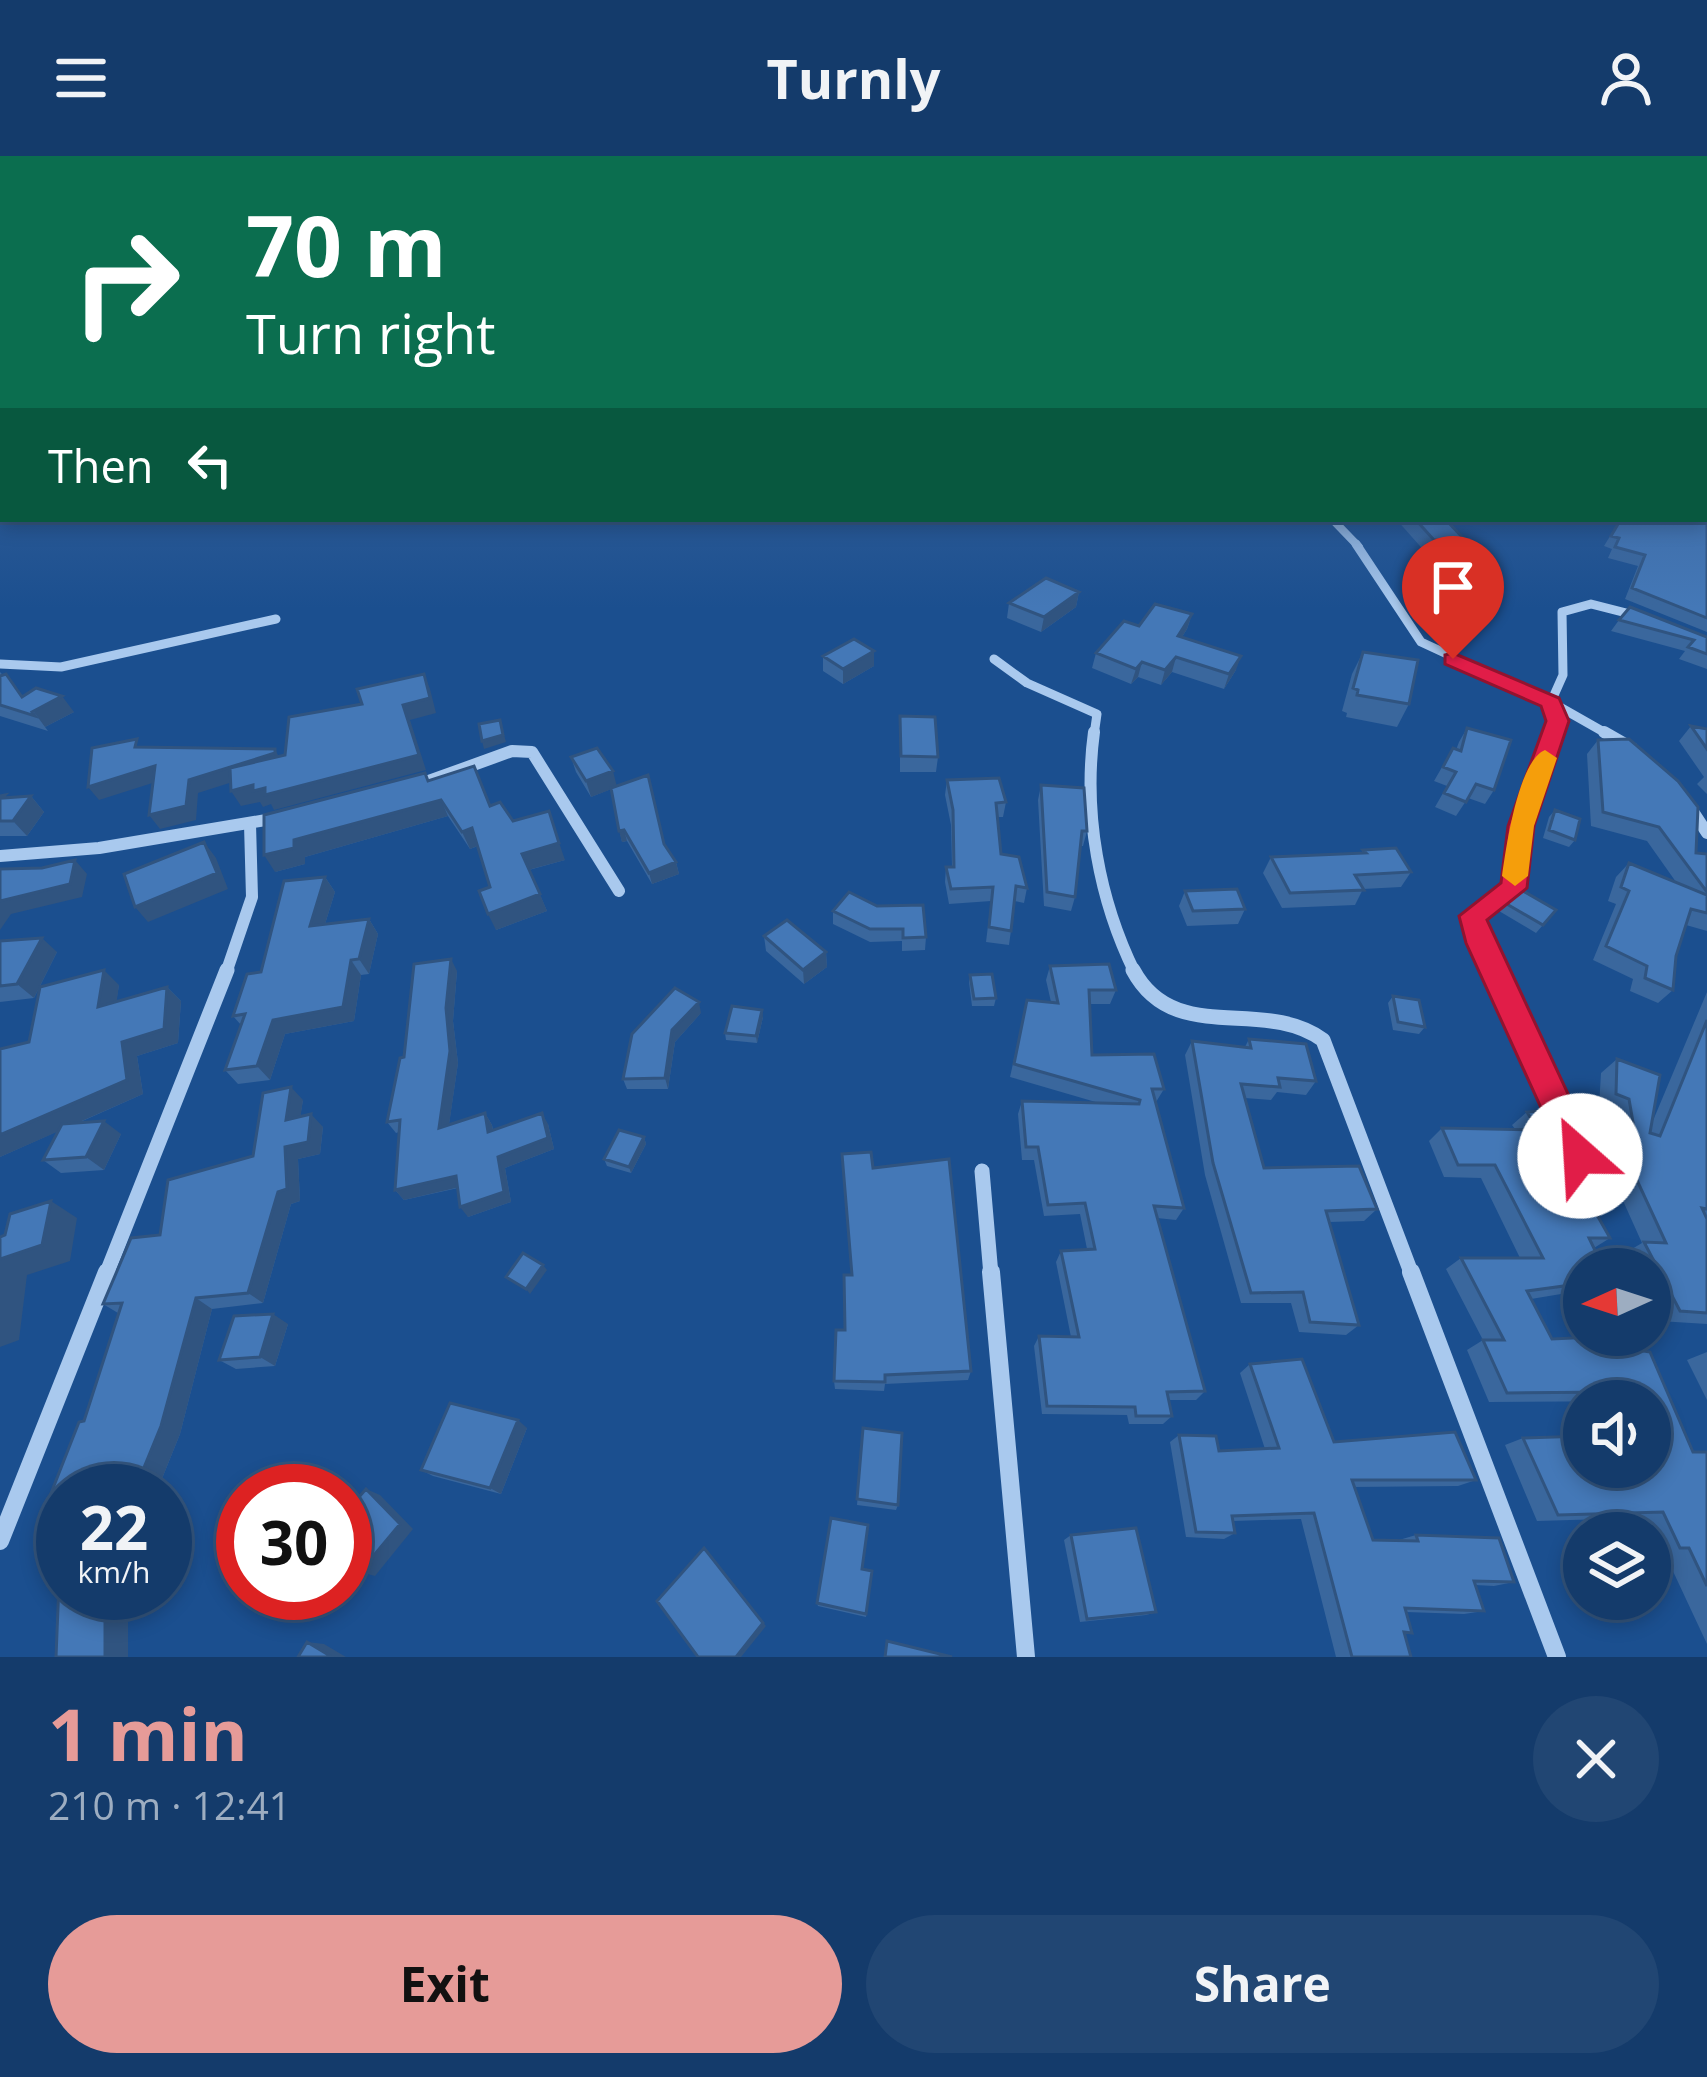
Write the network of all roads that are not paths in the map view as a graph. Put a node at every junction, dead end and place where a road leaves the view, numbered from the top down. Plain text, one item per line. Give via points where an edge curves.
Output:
1 (1336, 522) edge
2 (276, 619) dead end
3 (1652, 620) edge
4 (994, 659) dead end
5 (0, 664) edge
6 (1551, 702) junction
7 (1639, 752) edge
8 (403, 789) edge
9 (1679, 791) edge
10 (296, 814) edge
11 (250, 824) junction
12 (1707, 833) edge
13 (0, 856) edge
14 (619, 891) dead end
15 (1570, 1135) edge
16 (982, 1171) dead end
17 (0, 1541) edge
18 (1026, 1657) edge
19 (1557, 1657) edge

1 - 6 street via 1370,559 1421,642
2 - 5 street via 62,667
3 - 6 street via 1612,607 1568,607 1563,675
4 - 19 street via 1097,714 1089,781 1095,836 1126,951 1153,999 1190,1016 1299,1024 1323,1040
6 - 7 street
6 - 15 street via 1557,721 1521,826 1514,888 1472,916
8 - 14 street via 512,751 532,752
9 - 12 street
10 - 11 street
11 - 13 street
11 - 17 street via 248,917
16 - 18 street

